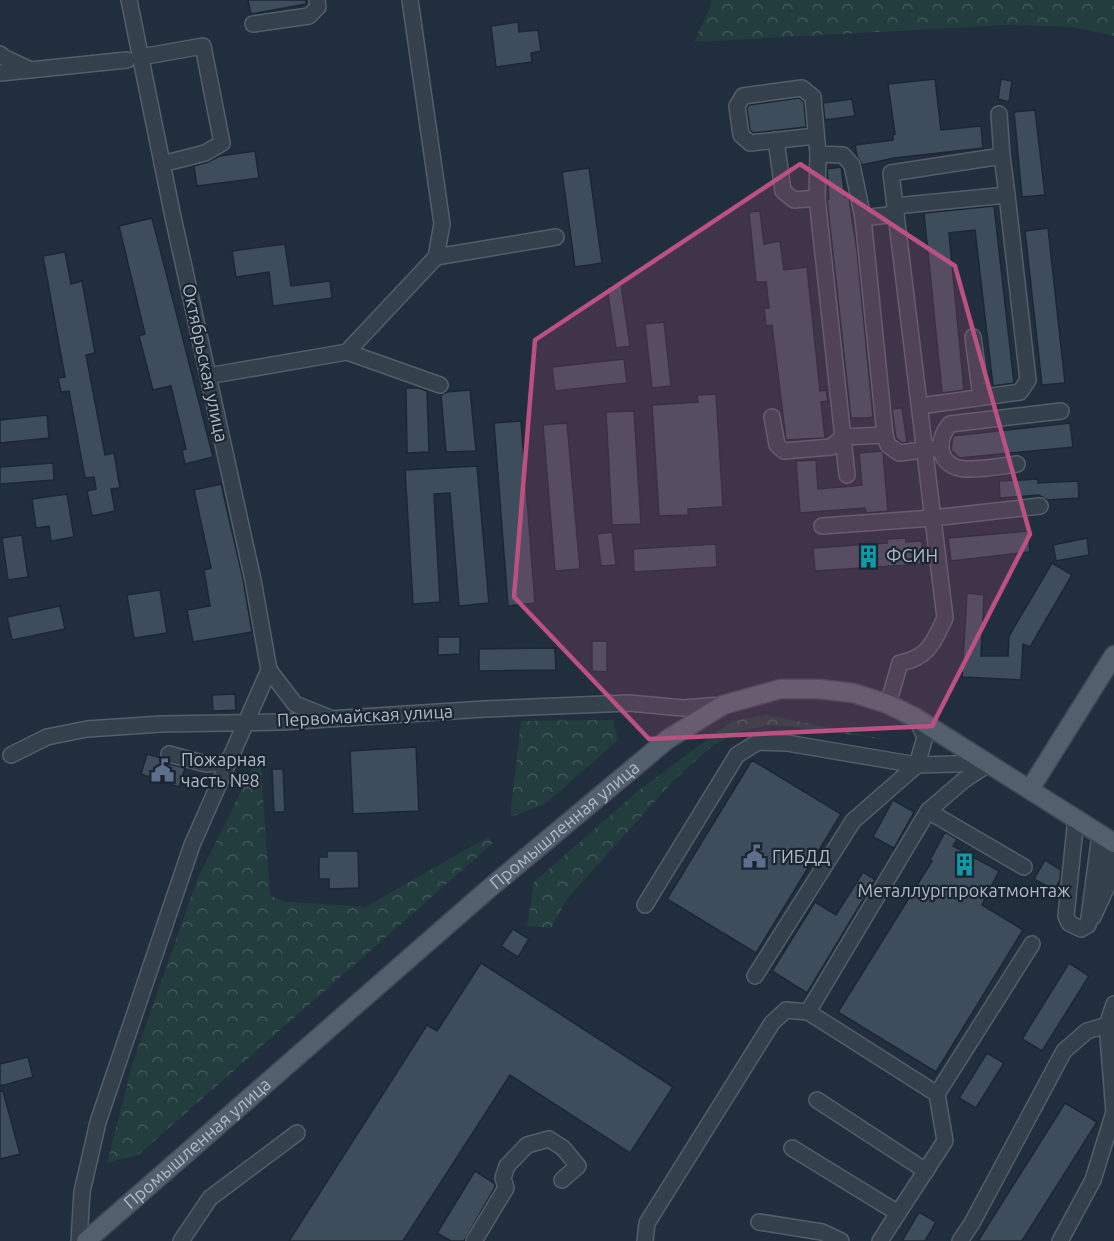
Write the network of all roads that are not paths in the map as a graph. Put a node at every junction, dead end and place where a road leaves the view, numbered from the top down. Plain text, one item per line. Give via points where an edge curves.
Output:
1 (129, 0) edge
2 (317, 0) edge
3 (410, 0) edge
4 (253, 24) dead end
5 (0, 54) edge
6 (134, 59) junction
7 (31, 70) junction
8 (0, 73) edge
9 (999, 114) dead end
10 (816, 136) junction
11 (776, 140) junction
12 (818, 154) junction
13 (1002, 156) junction
14 (162, 164) junction
15 (1006, 195) junction
16 (817, 198) junction
17 (896, 210) junction
18 (863, 218) junction
19 (556, 237) dead end
20 (436, 257) junction
21 (973, 337) dead end
22 (347, 352) junction
23 (208, 376) junction
24 (440, 385) dead end
25 (981, 397) junction
26 (920, 406) junction
27 (1060, 411) dead end
28 (772, 417) dead end
29 (885, 435) junction
30 (843, 437) junction
31 (932, 449) junction
32 (1017, 464) dead end
33 (847, 475) dead end
34 (1040, 506) dead end
35 (933, 518) junction
36 (822, 526) dead end
37 (1114, 655) edge
38 (269, 670) junction
39 (888, 704) junction
40 (723, 705) junction
41 (916, 718) junction
42 (332, 719) junction
43 (246, 722) junction
44 (170, 754) dead end
45 (11, 755) dead end
46 (229, 762) junction
47 (990, 763) junction
48 (917, 765) junction
49 (1030, 789) junction
50 (928, 811) junction
51 (1076, 818) junction
52 (1109, 839) edge
53 (1024, 867) dead end
54 (645, 905) dead end
55 (1032, 944) dead end
56 (755, 976) dead end
57 (1114, 1004) edge
58 (808, 1012) junction
59 (1107, 1025) junction
60 (937, 1094) junction
61 (817, 1100) dead end
62 (297, 1133) dead end
63 (792, 1148) dead end
64 (926, 1171) junction
65 (562, 1180) dead end
66 (898, 1213) junction
67 (759, 1222) dead end
68 (80, 1241) edge
69 (86, 1241) edge
70 (181, 1241) edge
71 (474, 1241) edge
72 (645, 1241) edge
73 (841, 1241) edge
74 (880, 1241) edge
75 (960, 1241) edge
76 (1060, 1241) edge

1 - 6 street, Октябрьская улица
2 - 4 street via 318,7 309,16
3 - 20 street via 442,224
5 - 7 street
6 - 7 street
6 - 14 street, Октябрьская улица
6 - 14 street via 203,46 222,143 205,153
7 - 8 street
9 - 13 street
10 - 11 street
10 - 11 street via 813,97 802,88 743,96 737,106 741,135 750,143
10 - 12 street
11 - 16 street via 783,191 794,200
12 - 16 street
12 - 18 street via 843,155 852,165
13 - 15 street
13 - 17 street via 891,173
14 - 23 street, Октябрьская улица
15 - 17 street
15 - 25 street via 1028,380 1020,392
16 - 30 street
17 - 18 street
17 - 26 street
18 - 29 street
19 - 20 street
20 - 22 street
21 - 25 street
22 - 23 street
22 - 24 street
23 - 38 street, Октябрьская улица
25 - 26 street
26 - 31 street
27 - 31 street via 950,424
28 - 30 street via 777,445 784,452 831,447
29 - 30 street
29 - 31 street via 888,445 899,453
30 - 33 street
31 - 32 street via 964,469
31 - 35 street
34 - 35 street
35 - 36 street
35 - 39 street via 945,618 932,647 915,660 900,663
37 - 49 main road
38 - 42 street via 296,704
38 - 43 street
39 - 40 main road, Промышленная улица via 853,693 780,689
39 - 41 main road, Промышленная улица
40 - 42 street, Первомайская улица via 683,708 629,703
40 - 69 main road, Промышленная улица via 668,739 584,807
41 - 47 main road, Промышленная улица
41 - 48 street via 925,737
42 - 43 street, Первомайская улица
43 - 45 street, Первомайская улица via 87,729 47,737
43 - 46 street
44 - 46 street via 206,764
46 - 68 street via 192,845 98,1122 82,1192
47 - 48 street
47 - 49 main road, Промышленная улица
47 - 50 street
48 - 54 street via 787,743 758,742 737,755
48 - 56 street via 853,821
49 - 51 main road, Промышленная улица
50 - 53 street
50 - 58 street
51 - 52 main road, Промышленная улица
51 - 52 street via 1066,916 1069,923 1081,929 1088,925 1108,884
55 - 60 street
57 - 59 street
58 - 60 street
58 - 72 street via 786,1011 772,1023 647,1223
59 - 75 street via 1087,1031 1064,1051
59 - 76 street via 1114,1112 1093,1180
60 - 64 street via 945,1140
61 - 64 street
62 - 70 street via 210,1197
63 - 66 street
64 - 66 street
65 - 71 street via 578,1166 563,1148 549,1139 527,1145 507,1166 503,1178 506,1188
66 - 74 street
67 - 73 street via 822,1232

